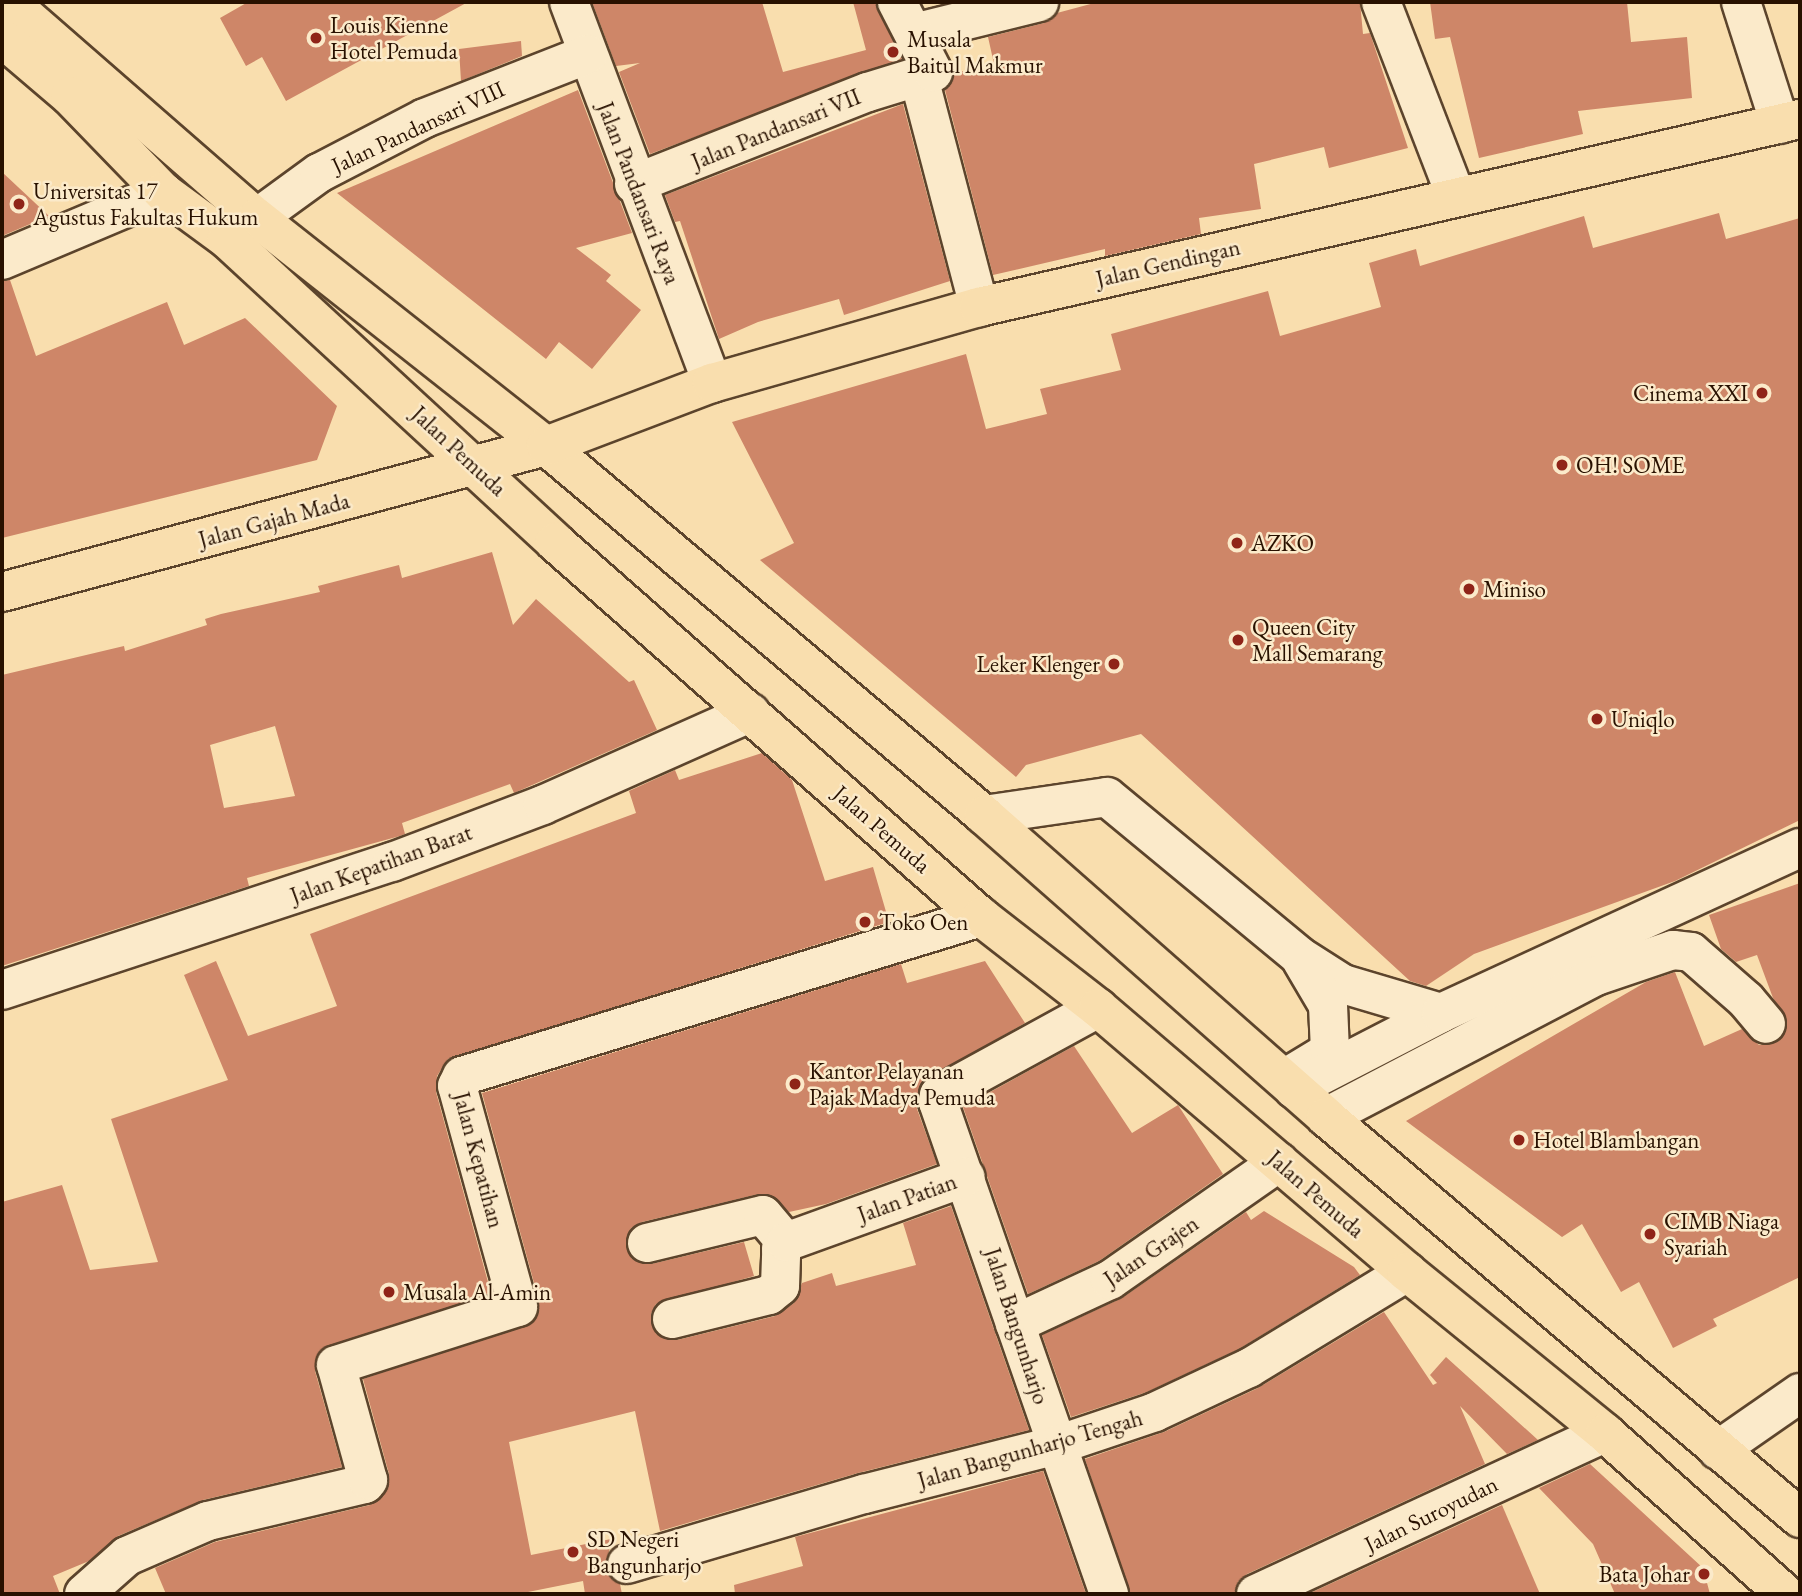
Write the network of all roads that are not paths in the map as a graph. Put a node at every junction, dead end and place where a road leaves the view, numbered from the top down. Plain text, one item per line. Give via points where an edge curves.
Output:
1 (9, 2) edge
2 (569, 2) edge
3 (1040, 2) edge
4 (1381, 2) edge
5 (1741, 2) edge
6 (906, 17) edge
7 (2, 38) edge
8 (588, 54) junction
9 (919, 78) junction
10 (80, 84) junction
11 (1790, 121) edge
12 (634, 184) junction
13 (163, 192) junction
14 (1456, 196) junction
15 (257, 218) junction
16 (2, 260) edge
17 (979, 307) junction
18 (712, 383) junction
19 (425, 418) junction
20 (546, 446) junction
21 (475, 466) junction
22 (396, 487) junction
23 (2, 592) edge
24 (750, 713) junction
25 (984, 815) junction
26 (1800, 848) edge
27 (981, 917) junction
28 (1299, 956) junction
29 (2, 990) edge
30 (1098, 1008) junction
31 (1441, 1013) junction
32 (1766, 1024) dead end
33 (1289, 1084) junction
34 (1326, 1117) junction
35 (1279, 1162) junction
36 (966, 1177) junction
37 (786, 1242) junction
38 (647, 1243) dead end
39 (1407, 1272) junction
40 (672, 1319) dead end
41 (1015, 1324) junction
42 (1800, 1393) edge
43 (1605, 1433) junction
44 (1057, 1446) junction
45 (1718, 1450) junction
46 (1798, 1513) edge
47 (627, 1564) dead end
48 (84, 1594) edge
49 (1109, 1594) edge
50 (1256, 1594) edge
51 (1785, 1594) edge

1 - 10 main road, Jalan Pemuda
2 - 8 street, Jalan Pandansari Raya
3 - 6 street
4 - 14 street
5 - 11 street
6 - 9 street via 933,72
7 - 10 main road, Jalan Pemuda
8 - 12 street, Jalan Pandansari Raya
8 - 15 street, Jalan Pandansari VIII via 425,118 319,173
9 - 12 street, Jalan Pandansari VII via 868,92
9 - 17 street
10 - 13 main road, Jalan Pemuda
10 - 15 main road, Jalan Pemuda
11 - 14 main road, Jalan Gendingan
12 - 18 street, Jalan Pandansari Raya
13 - 16 street
13 - 19 main road, Jalan Pemuda via 227,239
14 - 17 main road, Jalan Gendingan
15 - 20 main road, Jalan Pemuda
17 - 18 main road, Jalan Gendingan
18 - 20 main road, Jalan Gendingan
19 - 21 main road, Jalan Pemuda
19 - 22 main road via 434,451 429,466 413,481
20 - 21 main road, Jalan Gajah Mada
20 - 25 main road, Jalan Pemuda
21 - 22 main road, Jalan Gajah Mada
21 - 24 main road, Jalan Pemuda
22 - 23 main road, Jalan Gajah Mada
24 - 27 main road, Jalan Pemuda
24 - 29 street, Jalan Kepatihan Barat via 543,805 392,862
25 - 28 street via 1107,797
25 - 33 main road, Jalan Pemuda
26 - 31 street
27 - 30 main road, Jalan Pemuda
27 - 48 street, Jalan Kepatihan via 462,1076 457,1086 518,1307 338,1362 335,1369 368,1480 360,1486 208,1521 127,1556
28 - 31 street via 1343,984
28 - 33 street via 1328,1005 1330,1051
30 - 35 main road, Jalan Pemuda
30 - 36 street, Jalan Patian via 939,1095 948,1136
31 - 33 street
32 - 34 street via 1691,953 1673,950 1595,976
33 - 34 main road, Jalan Pemuda
34 - 45 main road, Jalan Pemuda
35 - 39 main road, Jalan Pemuda
35 - 41 street, Jalan Grajen via 1110,1280
36 - 37 street, Jalan Patian
36 - 41 street, Jalan Bangunharjo
37 - 38 street via 763,1215
37 - 40 street via 776,1291
39 - 43 main road, Jalan Pemuda
39 - 44 street, Jalan Bangunharjo Tengah via 1206,1389
41 - 44 street, Jalan Bangunharjo
42 - 45 street
43 - 50 street, Jalan Suroyudan
43 - 51 main road, Jalan Pemuda
44 - 47 street, Jalan Bangunharjo Tengah via 864,1494
44 - 49 street, Jalan Bangunharjo
45 - 46 main road, Jalan Pemuda

